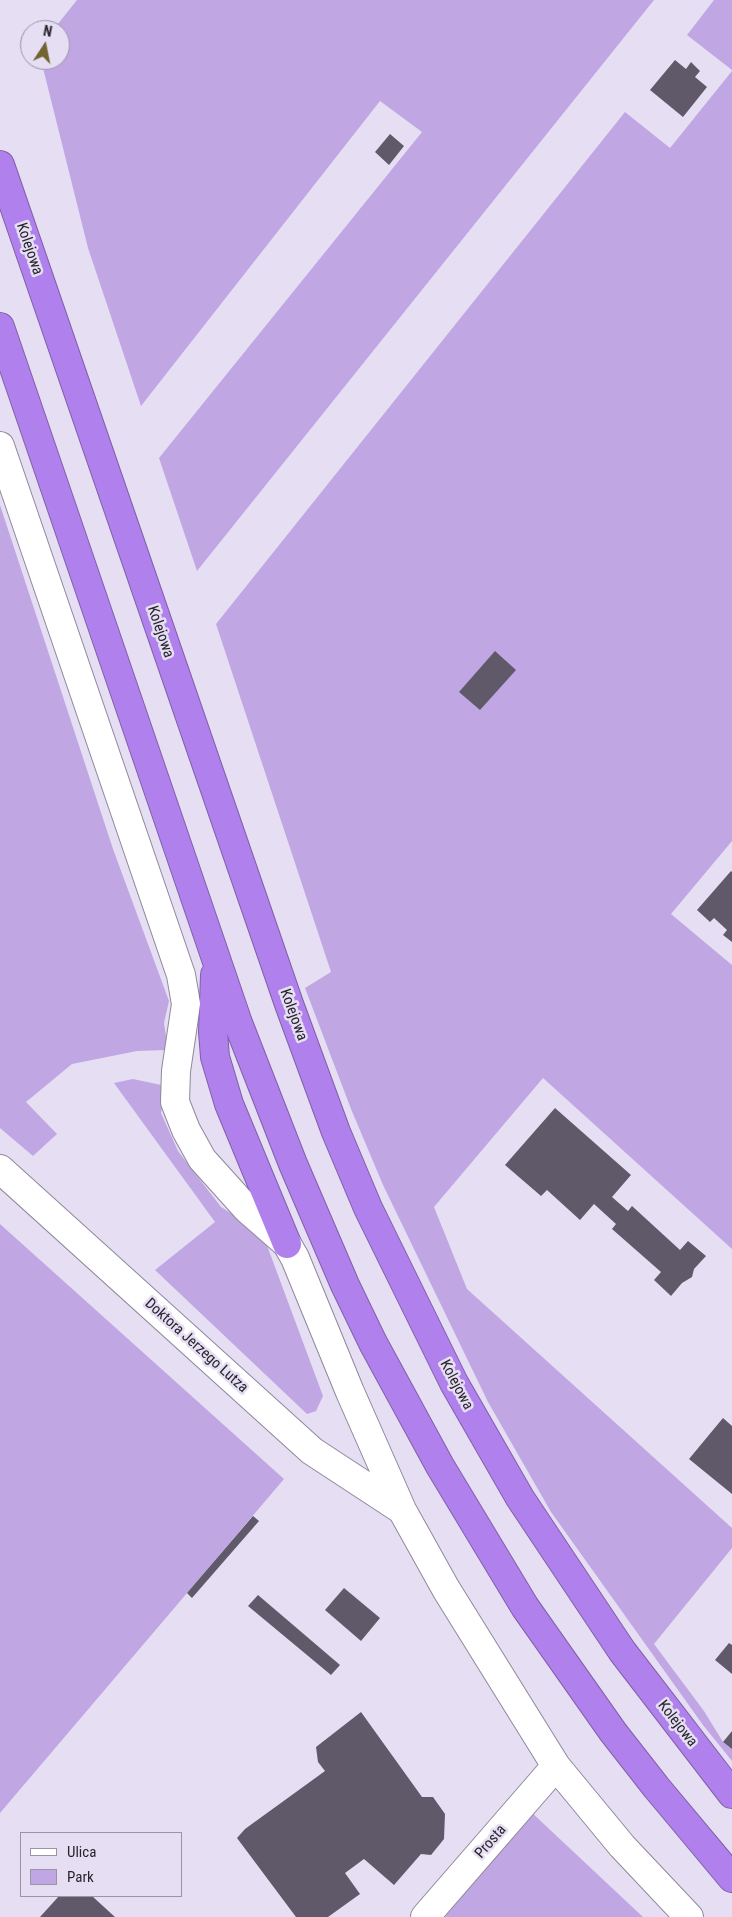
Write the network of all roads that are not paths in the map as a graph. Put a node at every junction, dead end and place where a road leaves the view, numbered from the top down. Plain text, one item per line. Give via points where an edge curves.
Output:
1 (0, 165) edge
2 (0, 326) edge
3 (0, 446) edge
4 (215, 956) junction
5 (0, 1169) edge
6 (287, 1244) junction
7 (402, 1510) junction
8 (556, 1766) junction
9 (732, 1794) edge
10 (732, 1878) edge
11 (425, 1917) edge
12 (689, 1917) edge

1 - 9 highway, Kolejowa via 286,995 336,1132 368,1208 454,1383 520,1498 622,1651
2 - 4 highway
3 - 6 street via 181,975 186,1004 176,1071 176,1102 186,1130 202,1159 247,1208
4 - 6 highway via 215,1057 229,1104
4 - 10 highway via 251,1058 315,1217 373,1343 440,1466 499,1566 562,1660 656,1787
5 - 7 street, Doktora Jerzego Lutza via 312,1452
6 - 7 street
7 - 8 street via 446,1589
8 - 11 street, Prosta
8 - 12 street via 622,1846

